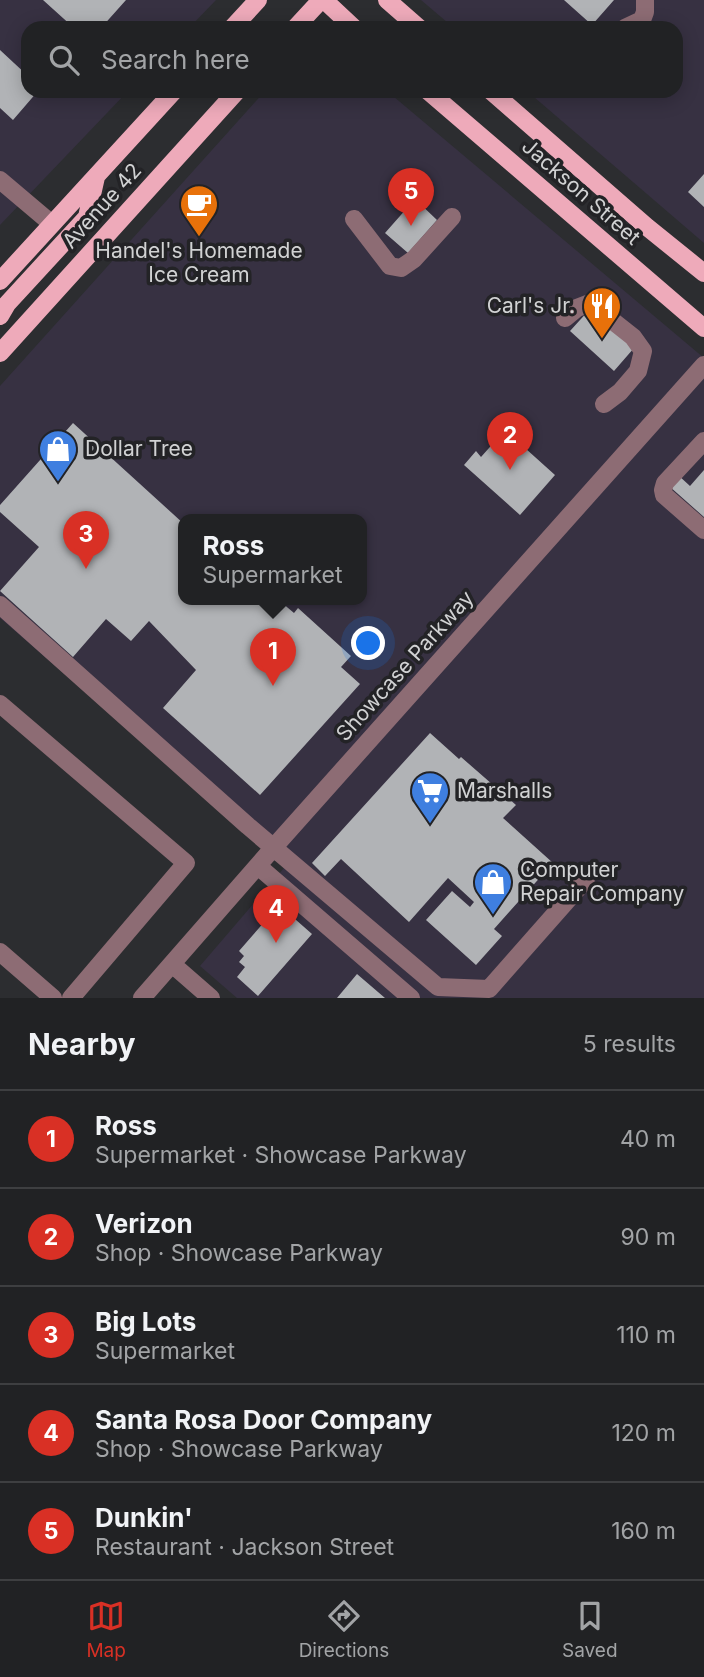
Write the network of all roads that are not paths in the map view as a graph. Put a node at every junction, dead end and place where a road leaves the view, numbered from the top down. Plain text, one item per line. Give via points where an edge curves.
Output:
1 (258, 0) edge
2 (323, 0) edge
3 (387, 0) edge
4 (645, 0) edge
5 (238, 21) edge
6 (302, 21) edge
7 (346, 21) edge
8 (411, 21) edge
9 (640, 21) edge
10 (168, 98) edge
11 (231, 98) edge
12 (436, 98) edge
13 (499, 98) edge
14 (96, 177) junction
15 (0, 180) edge
16 (452, 217) dead end
17 (354, 219) dead end
18 (52, 223) junction
19 (704, 273) edge
20 (0, 281) edge
21 (0, 316) edge
22 (565, 318) dead end
23 (0, 325) edge
24 (704, 328) edge
25 (6, 346) edge
26 (704, 365) edge
27 (604, 404) dead end
28 (704, 441) edge
29 (704, 530) edge
30 (0, 605) edge
31 (0, 704) edge
32 (274, 848) junction
33 (258, 866) junction
34 (586, 879) dead end
35 (0, 952) edge
36 (172, 964) junction
37 (53, 998) edge
38 (71, 998) edge
39 (142, 998) edge
40 (211, 998) edge
41 (411, 998) edge

1 - 5 main road
2 - 6 main road
2 - 7 main road
3 - 8 main road
4 - 9 street
10 - 14 main road, Avenue 42
11 - 25 main road, Avenue 42
12 - 24 main road, Jackson Street
13 - 19 main road, Jackson Street
14 - 18 main road, Avenue 42
14 - 21 main road via 87,217
15 - 18 street
16 - 17 street via 401,268 390,266
18 - 20 main road, Avenue 42
22 - 27 street via 590,303 633,337 643,351 638,371
23 - 25 main road
26 - 32 street, Showcase Parkway
28 - 29 street via 663,490
30 - 32 street
31 - 38 street via 186,863
32 - 33 street, Showcase Parkway
32 - 34 street via 438,986 489,989
33 - 36 street, Showcase Parkway
33 - 41 street
35 - 37 street
36 - 39 street, Showcase Parkway
36 - 40 street

